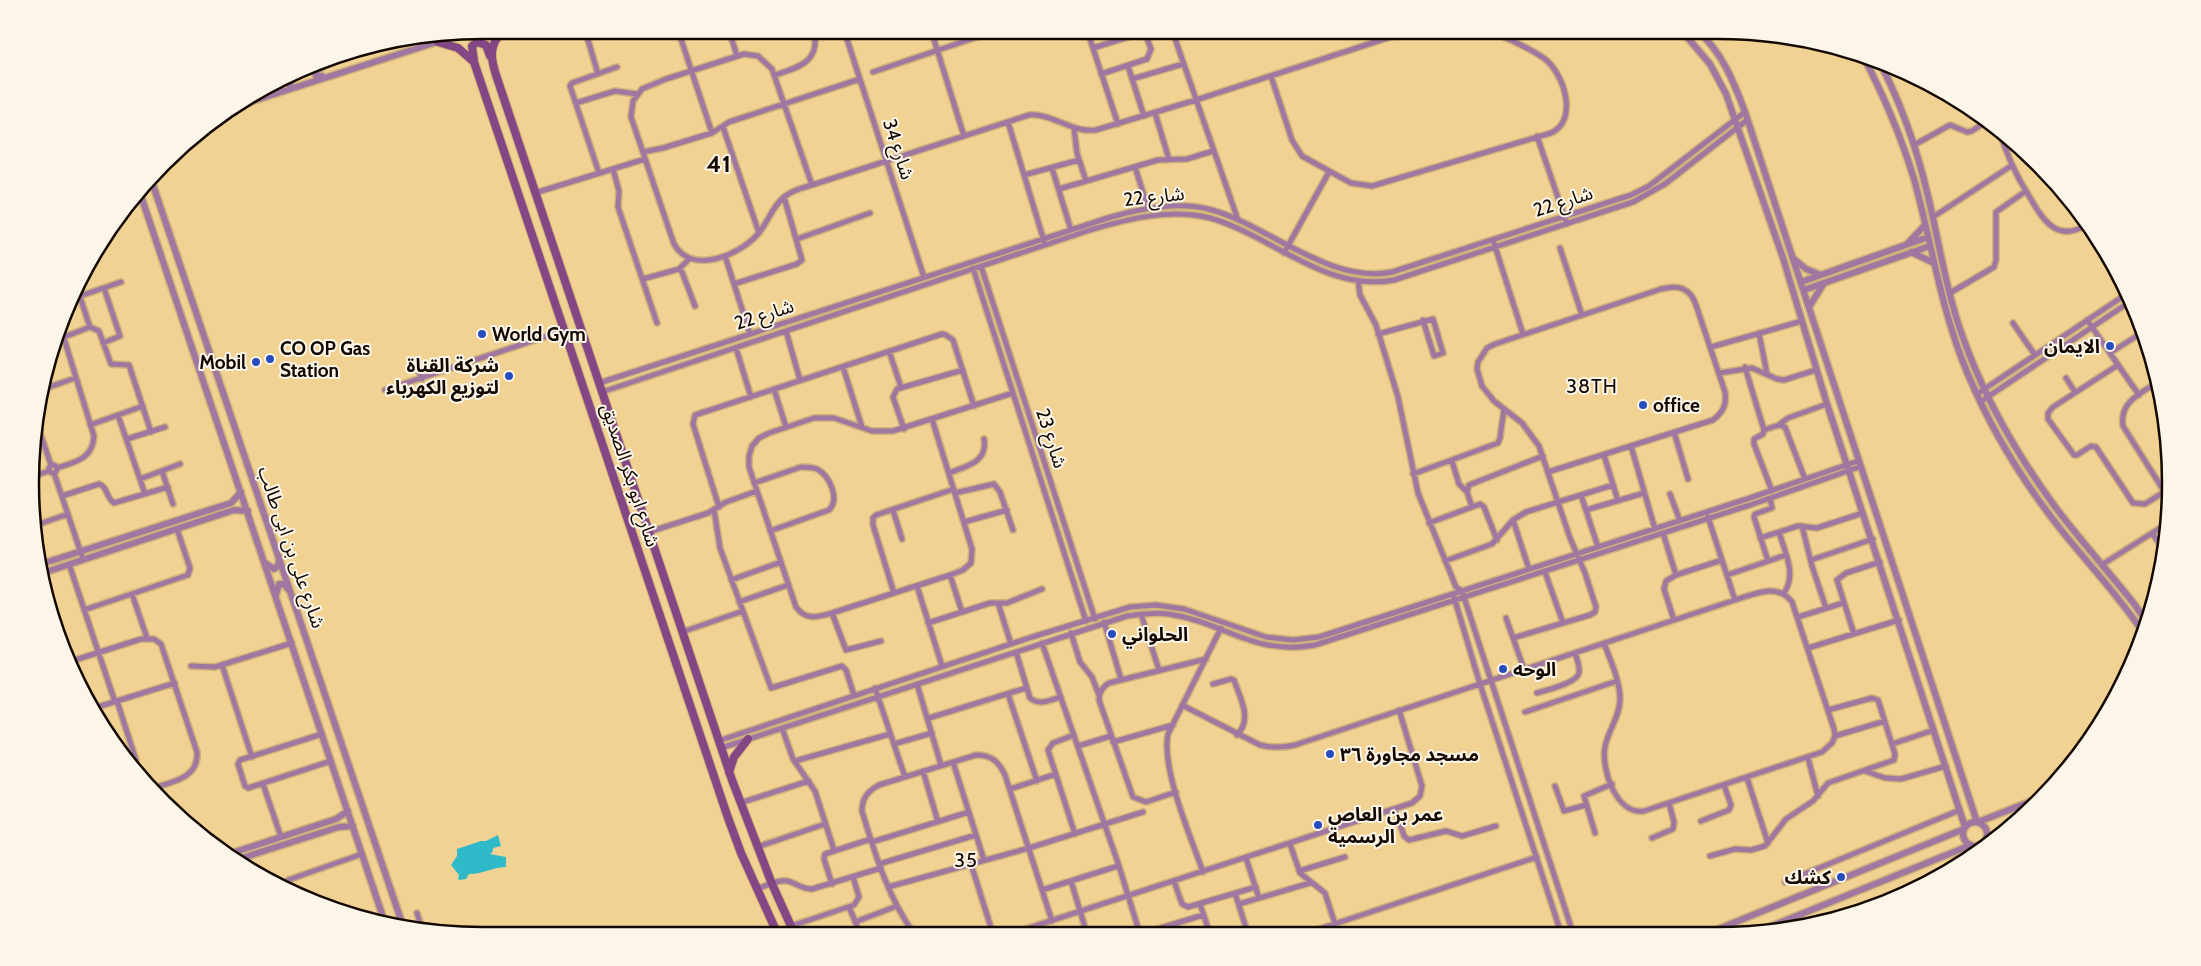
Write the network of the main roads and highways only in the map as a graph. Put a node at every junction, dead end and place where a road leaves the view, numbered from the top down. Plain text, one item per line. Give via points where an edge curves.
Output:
1 (497, 39) edge
2 (438, 42) road end
3 (491, 58) junction
4 (474, 62) junction
5 (533, 184) junction
6 (518, 189) junction
7 (550, 235) junction
8 (535, 240) junction
9 (635, 490) junction
10 (621, 495) junction
11 (748, 739) road end
12 (729, 772) junction
13 (774, 927) edge
14 (791, 927) edge

1 - 3 main road
2 - 4 main road via 458,48
3 - 4 main road via 486,45 477,42 472,46
3 - 5 main road, شارع ابو بكر الصديق
4 - 6 main road, شارع ابو بكر الصديق
5 - 6 main road
5 - 7 main road, شارع ابو بكر الصديق
6 - 8 main road, شارع ابو بكر الصديق
7 - 8 main road
7 - 9 main road, شارع ابو بكر الصديق
8 - 10 main road, شارع ابو بكر الصديق
9 - 10 main road
9 - 12 main road, شارع ابو بكر الصديق
10 - 13 main road, شارع ابو بكر الصديق via 721,797 741,853
11 - 12 main road via 734,757
12 - 14 main road, شارع ابو بكر الصديق

